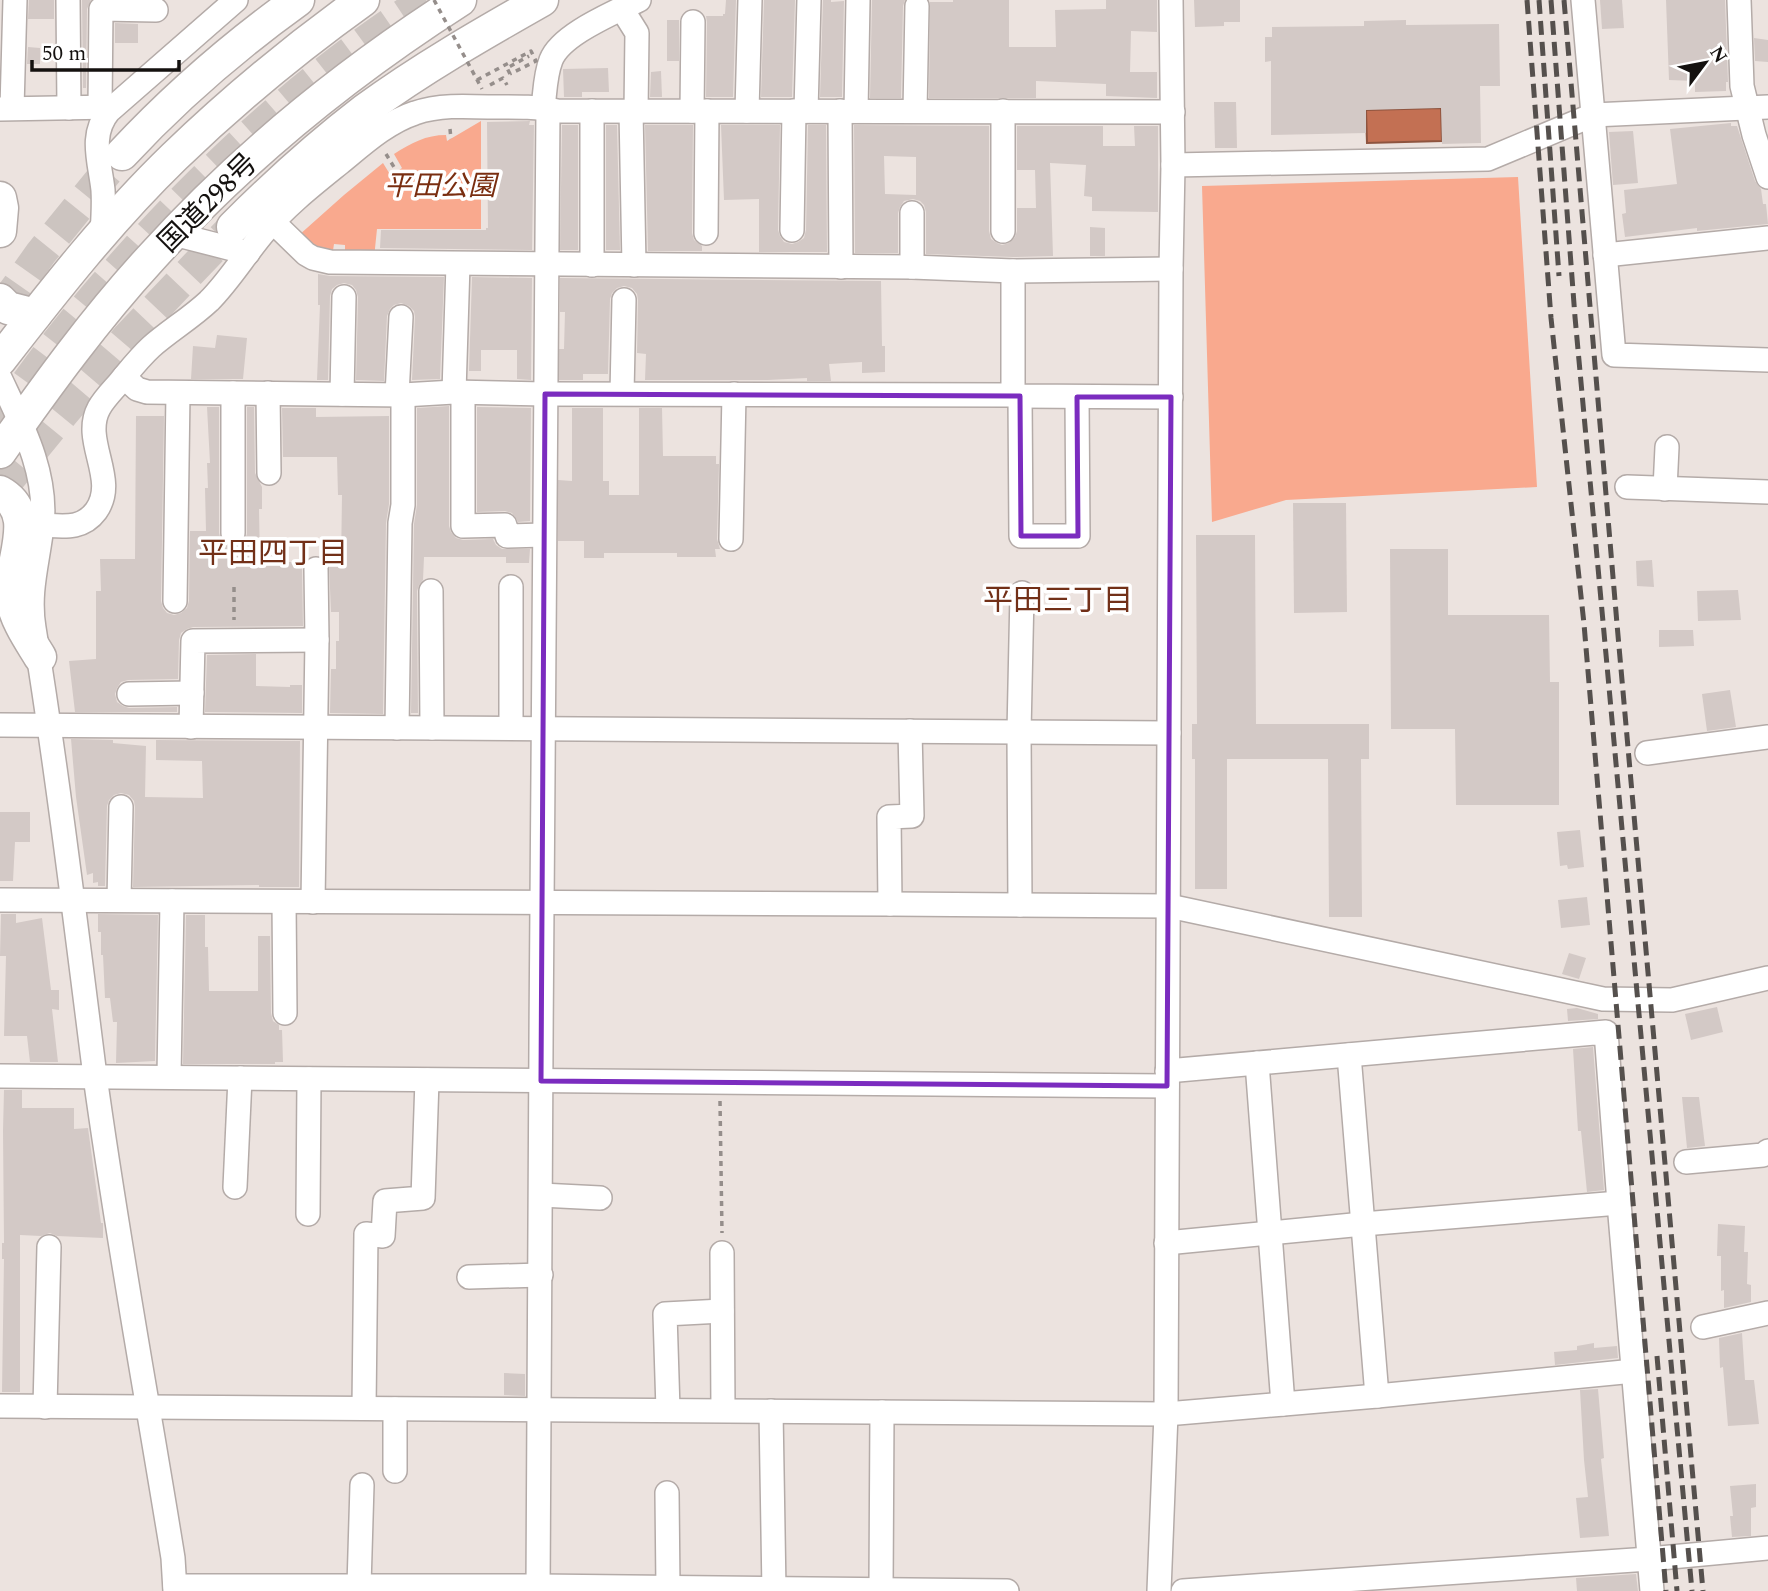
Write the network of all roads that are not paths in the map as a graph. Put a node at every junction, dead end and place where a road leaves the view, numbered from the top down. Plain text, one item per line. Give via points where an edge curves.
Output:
1 (15, 0) edge
2 (68, 0) edge
3 (236, 0) edge
4 (298, 0) edge
5 (363, 0) edge
6 (460, 0) edge
7 (542, 0) edge
8 (750, 0) edge
9 (809, 0) edge
10 (858, 0) edge
11 (1171, 0) edge
12 (1583, 0) edge
13 (1739, 0) edge
14 (631, 4) edge
15 (917, 6) dead end
16 (156, 10) dead end
17 (693, 22) dead end
18 (106, 107) junction
19 (1757, 107) edge
20 (6, 108) edge
21 (69, 108) junction
22 (546, 109) junction
23 (592, 111) junction
24 (634, 111) junction
25 (699, 111) junction
26 (747, 111) junction
27 (800, 111) junction
28 (848, 111) junction
29 (915, 111) junction
30 (1003, 111) junction
31 (1173, 112) junction
32 (1593, 115) junction
33 (122, 154) tunnel mouth
34 (1173, 165) junction
35 (1768, 177) edge
36 (0, 198) edge
37 (912, 213) dead end
38 (274, 222) junction
39 (0, 230) edge
40 (792, 230) dead end
41 (1003, 231) dead end
42 (706, 233) dead end
43 (102, 234) junction
44 (174, 234) junction
45 (1768, 238) edge
46 (240, 240) junction
47 (1605, 255) junction
48 (458, 264) junction
49 (546, 264) junction
50 (592, 265) junction
51 (634, 265) junction
52 (841, 267) junction
53 (912, 267) junction
54 (1171, 269) junction
55 (1013, 271) junction
56 (344, 298) dead end
57 (0, 300) edge
58 (624, 300) dead end
59 (34, 315) junction
60 (401, 317) dead end
61 (0, 360) edge
62 (1768, 360) edge
63 (124, 377) junction
64 (0, 378) edge
65 (459, 392) junction
66 (178, 393) junction
67 (233, 393) junction
68 (268, 393) junction
69 (622, 393) junction
70 (342, 394) junction
71 (545, 394) junction
72 (734, 394) junction
73 (400, 395) junction
74 (1016, 396) junction
75 (1077, 397) junction
76 (1171, 397) junction
77 (21, 422) junction
78 (1667, 447) dead end
79 (0, 452) edge
80 (268, 473) dead end
81 (1627, 487) dead end
82 (1665, 489) junction
83 (0, 492) edge
84 (1768, 492) edge
85 (43, 525) junction
86 (233, 533) dead end
87 (544, 535) junction
88 (731, 539) dead end
89 (316, 569) dead end
90 (511, 587) dead end
91 (431, 591) dead end
92 (1022, 593) dead end
93 (175, 601) dead end
94 (317, 640) junction
95 (40, 657) junction
96 (192, 693) junction
97 (129, 694) dead end
98 (0, 725) edge
99 (49, 726) junction
100 (191, 727) junction
101 (314, 727) junction
102 (397, 728) junction
103 (432, 728) junction
104 (511, 728) junction
105 (543, 729) junction
106 (909, 731) junction
107 (1019, 732) junction
108 (1169, 733) junction
109 (1768, 737) edge
110 (1647, 752) dead end
111 (121, 807) dead end
112 (73, 900) junction
113 (119, 900) junction
114 (0, 901) edge
115 (172, 901) junction
116 (284, 902) junction
117 (313, 902) junction
118 (541, 903) junction
119 (890, 904) junction
120 (1020, 905) junction
121 (1169, 906) junction
122 (1768, 978) edge
123 (1603, 999) junction
124 (285, 1013) dead end
125 (1606, 1032) junction
126 (1349, 1055) junction
127 (1257, 1063) junction
128 (0, 1076) edge
129 (169, 1076) junction
130 (96, 1077) junction
131 (240, 1078) junction
132 (309, 1079) junction
133 (1167, 1079) junction
134 (427, 1080) junction
135 (541, 1082) junction
136 (1768, 1151) edge
137 (1686, 1162) dead end
138 (235, 1187) dead end
139 (541, 1195) junction
140 (600, 1198) dead end
141 (1619, 1203) junction
142 (309, 1214) dead end
143 (1363, 1224) junction
144 (1270, 1233) junction
145 (1166, 1243) junction
146 (49, 1247) dead end
147 (722, 1253) road end
148 (541, 1275) junction
149 (468, 1277) dead end
150 (722, 1311) junction
151 (1768, 1313) edge
152 (1703, 1327) dead end
153 (1634, 1371) junction
154 (1377, 1396) junction
155 (1283, 1404) junction
156 (0, 1406) edge
157 (46, 1406) junction
158 (149, 1406) junction
159 (364, 1408) junction
160 (395, 1409) junction
161 (540, 1409) junction
162 (668, 1410) junction
163 (723, 1410) junction
164 (771, 1411) junction
165 (882, 1412) junction
166 (1166, 1414) junction
167 (395, 1471) dead end
168 (362, 1485) dead end
169 (667, 1493) dead end
170 (1768, 1548) edge
171 (1649, 1559) junction
172 (359, 1586) junction
173 (175, 1589) edge
174 (391, 1589) edge
175 (538, 1589) edge
176 (661, 1589) edge
177 (774, 1590) edge
178 (881, 1590) edge
179 (904, 1590) edge
180 (1007, 1591) edge
181 (1159, 1591) edge
182 (1183, 1591) edge
183 (1652, 1591) edge

1 - 20 street
2 - 21 street
3 - 18 street
4 - 33 highway via 195,81
5 - 43 highway, 国道298号 via 221,112
6 - 44 highway, 国道298号 via 302,113
7 - 46 highway via 366,109 288,174
8 - 26 street
9 - 27 street
10 - 28 street
11 - 31 street
12 - 32 street
13 - 19 street via 1742,86
14 - 22 street via 555,51 546,78
14 - 24 street via 637,33
15 - 29 street
16 - 18 street via 101,9
17 - 25 street
18 - 21 street
18 - 43 street via 97,139
19 - 32 street
19 - 35 street
20 - 21 street
22 - 23 street
22 - 38 street via 454,107 410,114 360,146
22 - 49 street
23 - 24 street
23 - 50 street
24 - 25 street
24 - 51 street
25 - 26 street
25 - 42 street
26 - 27 street
27 - 28 street
27 - 40 street
28 - 29 street
28 - 52 street
29 - 30 street
30 - 31 street
30 - 41 street
31 - 34 street
32 - 34 street via 1488,159
32 - 47 street
34 - 54 street
36 - 39 highway
37 - 53 street
38 - 46 street
38 - 48 street via 306,254 319,260
43 - 59 highway, 国道298号
44 - 46 street
44 - 77 highway, 国道298号 via 112,303
45 - 47 street
46 - 63 street via 222,286 149,349
47 - 62 street via 1614,355
48 - 49 street
48 - 65 street
49 - 50 street
49 - 71 street
50 - 51 street
51 - 52 street
52 - 53 street
53 - 55 street
54 - 55 street
54 - 76 street
55 - 74 street
56 - 70 street
57 - 59 highway via 8,308
58 - 69 street
59 - 61 highway, 国道298号
60 - 73 street
63 - 66 street via 142,391
63 - 85 street via 95,419 104,483 98,508 75,526
64 - 77 street
65 - 71 street
65 - 73 street
65 - 87 street via 463,526 505,525 507,536
66 - 67 street
66 - 93 street
67 - 68 street
67 - 86 street
68 - 70 street
68 - 80 street
69 - 71 street
69 - 72 street
70 - 73 street
71 - 87 street
72 - 74 street
72 - 88 street
73 - 102 street via 403,505
74 - 75 street
74 - 75 street via 1021,536 1078,536
75 - 76 street
76 - 108 street
77 - 79 highway, 国道298号
77 - 85 street via 41,481
78 - 82 street
81 - 82 street
82 - 84 street
83 - 95 highway via 16,506 21,518 12,599
85 - 95 street via 32,601
87 - 105 street
89 - 94 street
90 - 104 street
91 - 103 street
92 - 107 street
94 - 96 street via 193,641
94 - 101 street
95 - 99 street
96 - 97 street
96 - 100 street
98 - 99 street
99 - 100 street
99 - 112 street
100 - 101 street
101 - 102 street
101 - 117 street
102 - 103 street
103 - 104 street
104 - 105 street
105 - 106 street
105 - 118 street
106 - 107 street
106 - 119 street via 912,816 889,817
107 - 108 street
107 - 120 street
108 - 121 street
109 - 110 street
111 - 113 street
112 - 113 street
112 - 114 street
112 - 130 street
113 - 115 street
115 - 116 street
115 - 129 street
116 - 117 street
116 - 124 street
117 - 118 street
118 - 119 street
118 - 135 street
119 - 120 street
120 - 121 street
121 - 123 street
121 - 133 street
122 - 123 street via 1672,1000
123 - 125 street
125 - 126 street
125 - 141 street
126 - 127 street
126 - 143 street
127 - 133 street
127 - 144 street
128 - 130 street
129 - 130 street
129 - 131 street
130 - 158 street
131 - 132 street
131 - 138 street
132 - 134 street
132 - 142 street
133 - 135 street
133 - 145 street
134 - 135 street
134 - 159 street via 423,1198 385,1201 383,1236 366,1234
135 - 139 street
136 - 137 street
139 - 140 street
139 - 148 street
141 - 143 street
141 - 153 street
143 - 144 street
143 - 154 street
144 - 145 street
144 - 155 street
145 - 166 street
146 - 157 street
147 - 150 street
148 - 149 street
148 - 161 street
150 - 162 street via 665,1314
150 - 163 street
151 - 152 street
153 - 154 street
153 - 171 street
154 - 155 street
155 - 166 street
156 - 157 street
157 - 158 street
158 - 159 street
158 - 173 street
159 - 160 street
160 - 161 street
160 - 167 street
161 - 162 street
161 - 175 street
162 - 163 street
163 - 164 street
164 - 165 street
164 - 177 street
165 - 166 street
165 - 178 street
166 - 181 street
168 - 172 street
169 - 176 street
170 - 171 street
171 - 182 street
171 - 183 street
172 - 173 street
172 - 174 street
174 - 175 street
175 - 176 street
176 - 177 street
177 - 178 street
178 - 179 street
179 - 180 street

